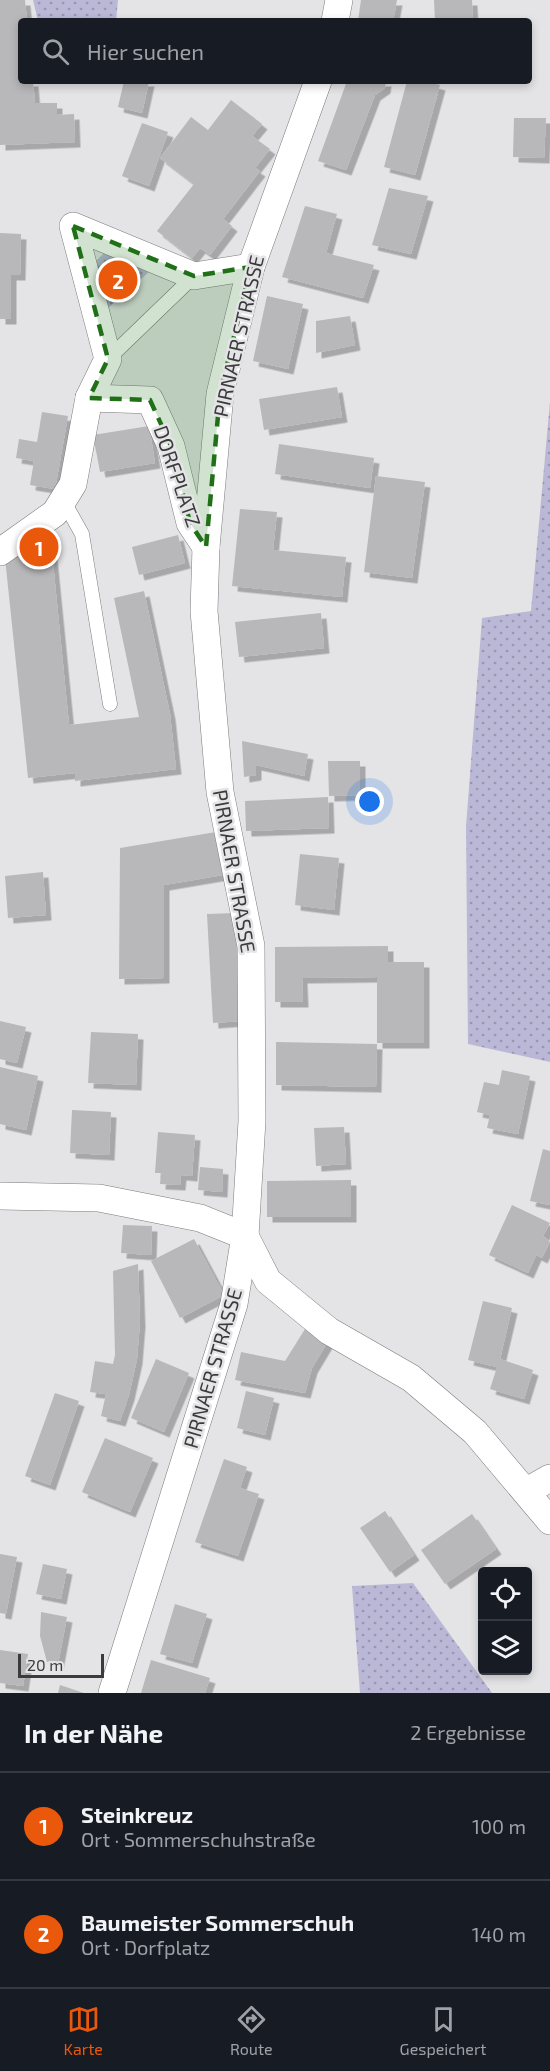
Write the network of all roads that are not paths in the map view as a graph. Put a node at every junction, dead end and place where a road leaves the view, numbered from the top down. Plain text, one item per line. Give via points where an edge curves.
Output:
1 (339, 0) edge
2 (335, 18) edge
3 (317, 84) edge
4 (251, 267) junction
5 (194, 276) junction
6 (108, 359) junction
7 (89, 398) junction
8 (63, 500) junction
9 (206, 547) junction
10 (0, 552) edge
11 (110, 704) dead end
12 (0, 1196) edge
13 (245, 1236) junction
14 (550, 1478) edge
15 (526, 1491) junction
16 (550, 1521) edge
17 (112, 1693) edge

1 - 2 street
3 - 4 street, PIRNAER STRASSE
4 - 5 street
4 - 9 street, PIRNAER STRASSE via 220,394
5 - 6 lane
5 - 6 street via 73,226
6 - 7 street
7 - 8 street via 73,484
7 - 9 street, DORFPLATZ via 150,400 171,446 190,523
8 - 10 street via 54,513
8 - 11 lane via 82,534
9 - 13 street, PIRNAER STRASSE via 204,611 220,792 251,946 252,1121
12 - 13 street via 99,1198 200,1218
13 - 15 street via 268,1281 329,1331 411,1378 476,1432
13 - 17 street, PIRNAER STRASSE via 234,1304
14 - 15 street
15 - 16 street

